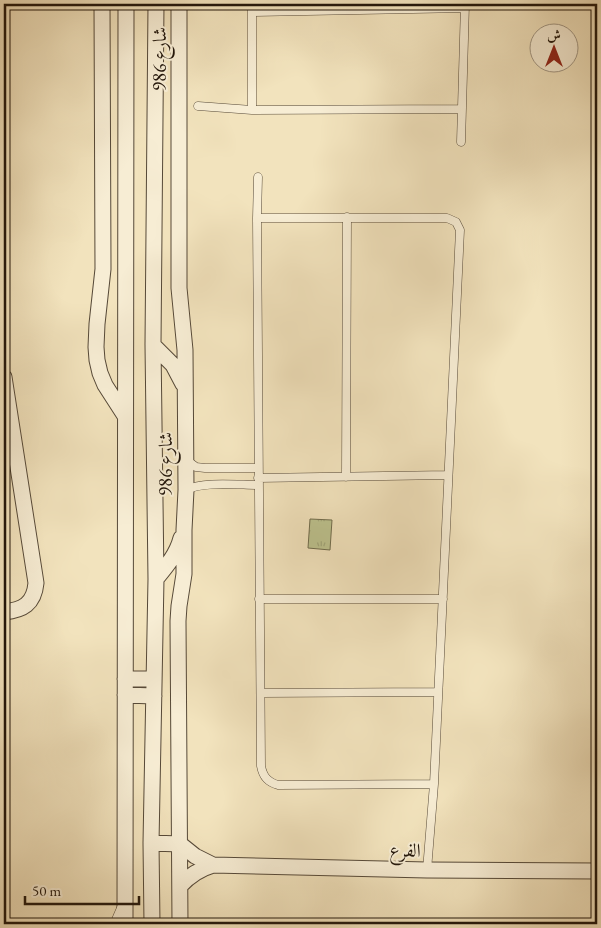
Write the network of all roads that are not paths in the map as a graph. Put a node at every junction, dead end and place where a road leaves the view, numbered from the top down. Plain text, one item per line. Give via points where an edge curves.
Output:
1 (102, 4) edge
2 (126, 4) edge
3 (156, 4) edge
4 (179, 4) edge
5 (465, 6) edge
6 (367, 7) edge
7 (252, 8) edge
8 (198, 106) dead end
9 (462, 109) junction
10 (252, 110) junction
11 (462, 142) dead end
12 (258, 176) dead end
13 (347, 217) junction
14 (257, 218) junction
15 (153, 345) junction
16 (4, 376) edge
17 (185, 390) junction
18 (125, 416) junction
19 (185, 460) junction
20 (258, 468) junction
21 (448, 475) junction
22 (346, 477) junction
23 (258, 481) junction
24 (186, 490) junction
25 (184, 530) junction
26 (156, 579) junction
27 (259, 599) junction
28 (443, 599) junction
29 (4, 612) edge
30 (125, 678) junction
31 (154, 678) junction
32 (438, 692) junction
33 (261, 693) junction
34 (125, 695) junction
35 (154, 696) junction
36 (434, 784) junction
37 (150, 843) junction
38 (180, 844) junction
39 (213, 865) junction
40 (427, 870) junction
41 (597, 871) edge
42 (180, 886) junction
43 (125, 900) junction
44 (114, 924) edge
45 (125, 924) edge
46 (152, 924) edge
47 (180, 924) edge

1 - 18 street via 103,269 96,347 105,385
2 - 18 street, شارع 986
3 - 15 street, شارع 986
4 - 17 street, شارع 986 via 179,294
5 - 6 lane
5 - 9 lane
6 - 7 lane
7 - 10 lane
8 - 10 lane
9 - 10 lane
9 - 11 lane
12 - 14 lane
13 - 14 lane
13 - 21 lane via 447,218 456,222 460,230
13 - 22 lane
14 - 20 lane
15 - 17 street via 174,365
15 - 26 street, شارع 986
16 - 29 street via 36,583 29,603 17,610
17 - 19 street, شارع 986
18 - 30 street, شارع 986
19 - 20 lane via 205,468
19 - 24 street, شارع 986
20 - 23 lane
21 - 22 lane
21 - 28 lane
22 - 23 lane
23 - 24 lane via 204,485
23 - 27 lane
24 - 25 street, شارع 986
25 - 26 street via 175,554
25 - 38 street, شارع 986 via 184,574 178,621
26 - 31 street, شارع 986
27 - 28 lane
27 - 33 lane
28 - 32 lane
30 - 31 street
30 - 34 street, شارع 986
31 - 35 street, شارع 986
32 - 33 lane
32 - 36 lane
33 - 36 lane via 261,766 264,777 272,784
34 - 35 street
34 - 43 street, شارع 986
35 - 37 street, شارع 986
36 - 40 lane
37 - 38 street
37 - 46 street, شارع 986
38 - 39 street, الفرع
38 - 42 street, شارع 986
39 - 40 street, الفرع
39 - 42 street, الفرع via 194,872
40 - 41 street, الفرع
42 - 47 street, شارع 986
43 - 44 lane
43 - 45 street, شارع 986

